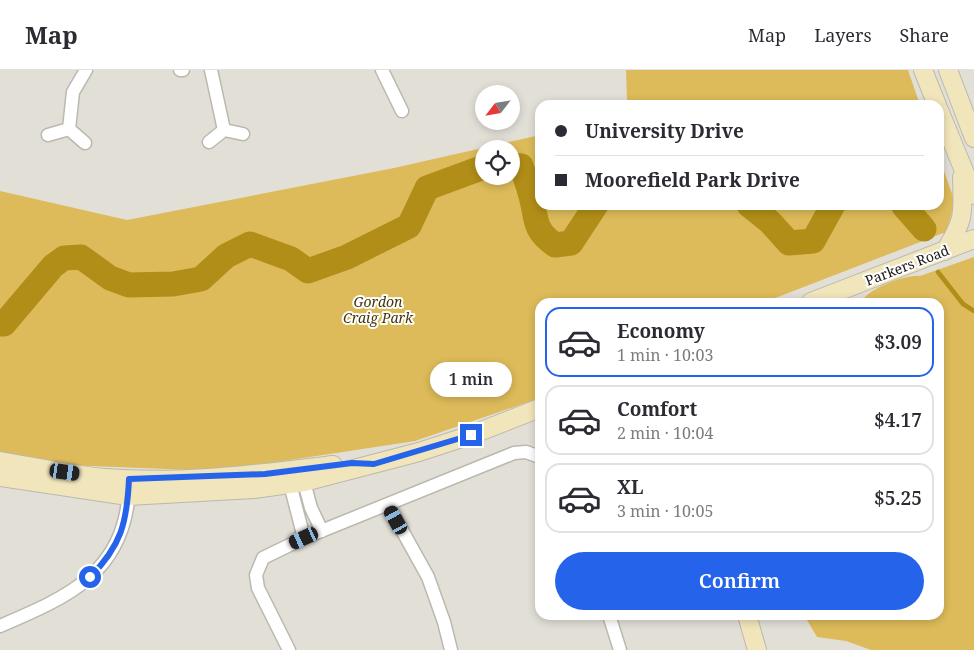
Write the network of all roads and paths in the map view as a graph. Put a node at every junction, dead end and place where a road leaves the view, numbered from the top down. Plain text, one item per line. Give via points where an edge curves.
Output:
1 (86, 70) edge
2 (212, 70) edge
3 (382, 70) edge
4 (922, 70) edge
5 (948, 70) edge
6 (935, 100) edge
7 (402, 111) dead end
8 (944, 122) edge
9 (69, 129) junction
10 (224, 130) junction
11 (244, 134) dead end
12 (48, 135) dead end
13 (974, 138) edge
14 (209, 142) dead end
15 (85, 143) dead end
16 (961, 164) junction
17 (974, 195) edge
18 (974, 238) edge
19 (945, 250) junction
20 (821, 298) edge
21 (535, 410) edge
22 (535, 455) edge
23 (0, 461) edge
24 (0, 477) edge
25 (296, 479) junction
26 (129, 487) junction
27 (388, 505) junction
28 (322, 531) junction
29 (304, 538) junction
30 (611, 620) edge
31 (750, 622) edge
32 (0, 626) edge
33 (289, 650) edge
34 (451, 650) edge
35 (620, 650) edge
36 (757, 650) edge
37 (765, 650) edge

1 - 9 street via 73,92
2 - 10 street
3 - 7 street
4 - 6 main road
5 - 13 main road
8 - 16 main road
9 - 12 street
9 - 15 street
10 - 11 street
10 - 14 street
16 - 17 main road
16 - 19 main road via 961,221 958,232
18 - 19 main road, Parkers Road
19 - 20 main road, Parkers Road
21 - 25 main road via 471,435 374,464 352,463
22 - 27 street via 514,453
23 - 26 main road via 103,478
24 - 26 main road
25 - 26 main road via 265,474
25 - 28 street
25 - 29 street
26 - 32 street via 117,544 102,566 67,594
27 - 28 street
27 - 34 street via 428,577
28 - 29 street
29 - 33 street via 267,555 259,564 256,575 258,588
30 - 35 street
31 - 36 main road
31 - 37 main road

